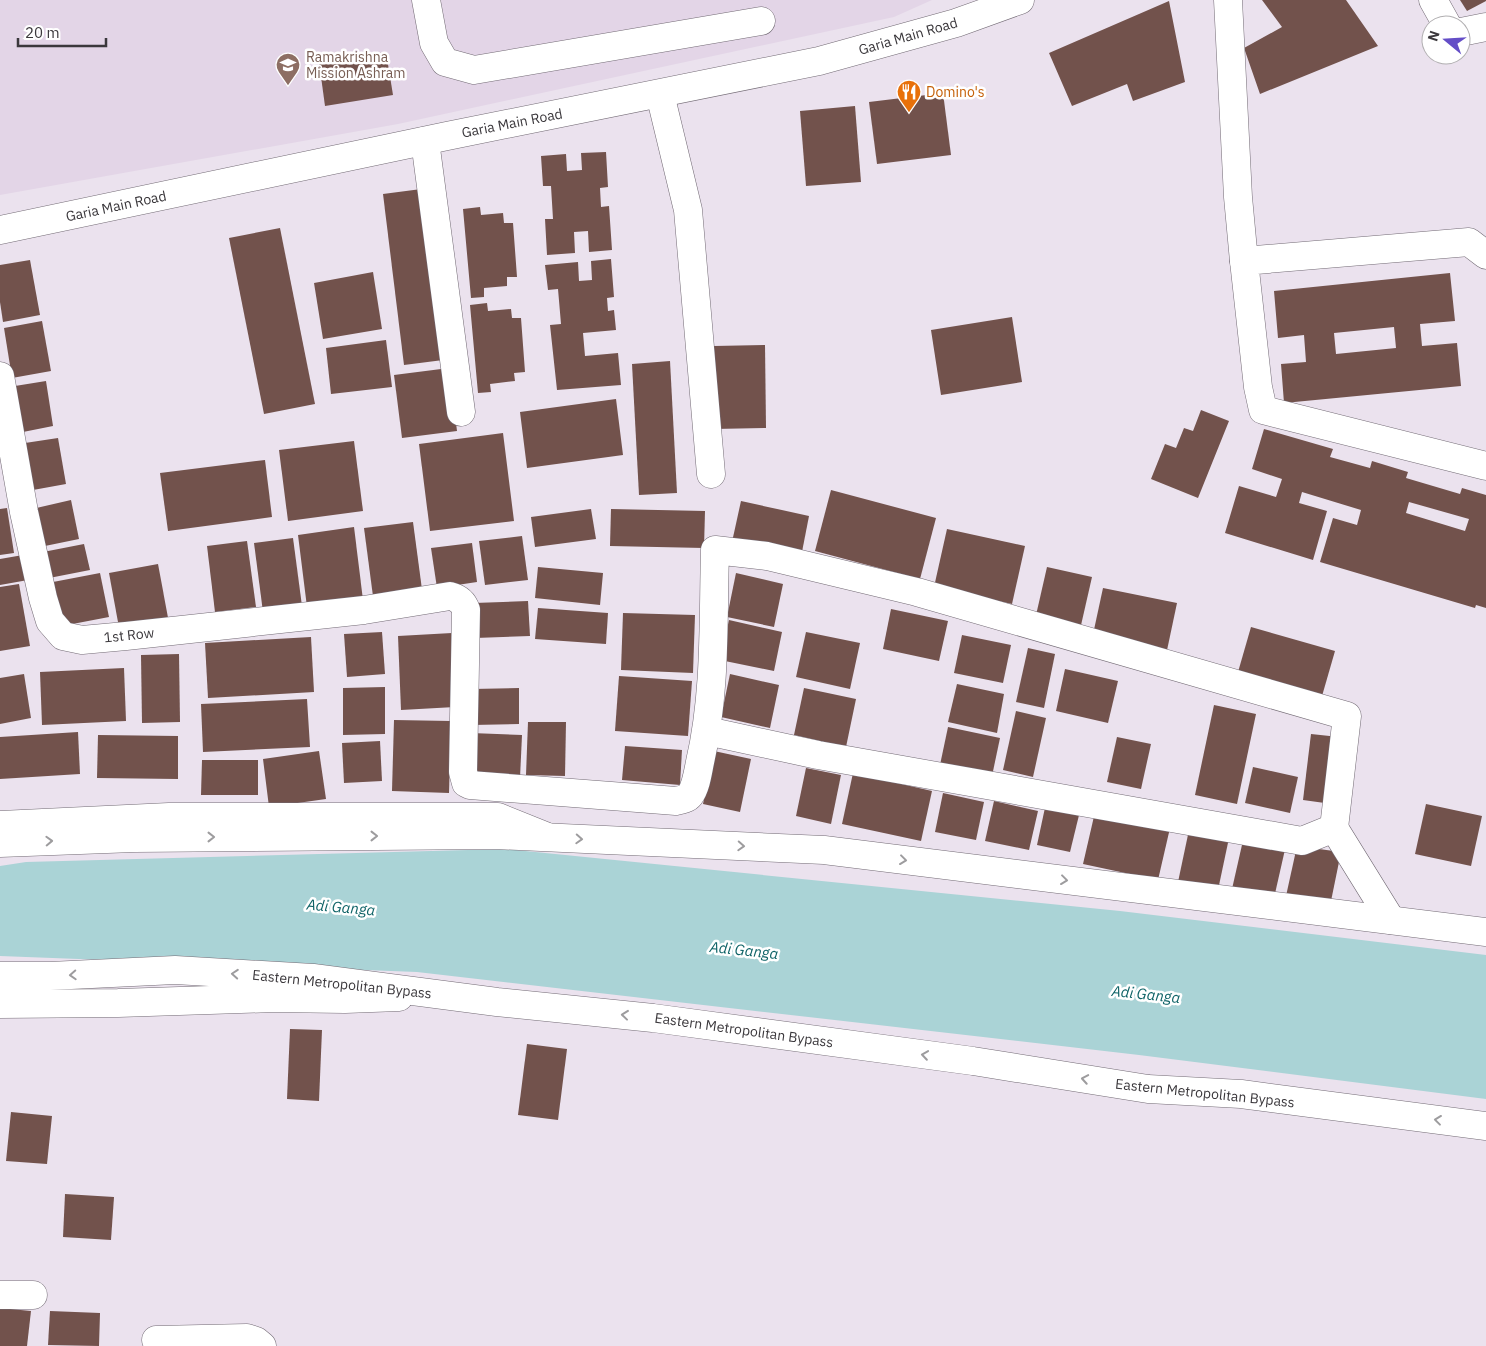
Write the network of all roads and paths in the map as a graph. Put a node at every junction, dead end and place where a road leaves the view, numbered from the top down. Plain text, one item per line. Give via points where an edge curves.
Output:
1 (426, 0) edge
2 (1020, 0) edge
3 (1228, 0) edge
4 (1433, 0) edge
5 (1441, 15) edge
6 (761, 21) dead end
7 (1486, 27) edge
8 (1471, 30) edge
9 (660, 94) junction
10 (425, 141) junction
11 (0, 230) edge
12 (1486, 255) edge
13 (1244, 261) junction
14 (0, 376) edge
15 (461, 412) dead end
16 (1486, 466) edge
17 (711, 474) dead end
18 (707, 731) junction
19 (0, 825) edge
20 (1334, 828) junction
21 (550, 838) junction
22 (0, 843) edge
23 (1390, 920) junction
24 (1486, 932) edge
25 (0, 976) edge
26 (440, 994) junction
27 (0, 1004) edge
28 (1486, 1126) edge
29 (0, 1295) edge
30 (32, 1295) dead end
31 (156, 1340) dead end
32 (262, 1346) edge

1 - 6 street via 434,43 445,62 474,70
2 - 9 street, Garia Main Road via 956,24 819,61
3 - 13 street
4 - 5 street
7 - 8 street
9 - 10 street, Garia Main Road
9 - 17 street via 688,210
10 - 11 street, Garia Main Road
10 - 15 street
12 - 13 street via 1469,242
13 - 16 street via 1262,410
14 - 18 street, 1st Row via 43,598 50,621 63,636 82,640 126,636 364,610 450,596 462,602 466,610 462,772 466,783 684,799 690,795 696,781
18 - 20 street via 818,755 1302,841
18 - 20 street via 711,702 715,550 767,556 917,592 1347,716
19 - 21 street via 169,817 498,817
20 - 23 street
22 -> 21 street via 134,838 495,835
21 -> 23 street via 824,850
23 - 24 street
26 -> 25 street, Eastern Metropolitan Bypass via 314,978 174,970
26 - 27 street via 346,999
28 -> 26 street, Eastern Metropolitan Bypass via 1241,1094 1148,1090 982,1063 653,1018
29 - 30 street
31 - 32 street via 247,1338

